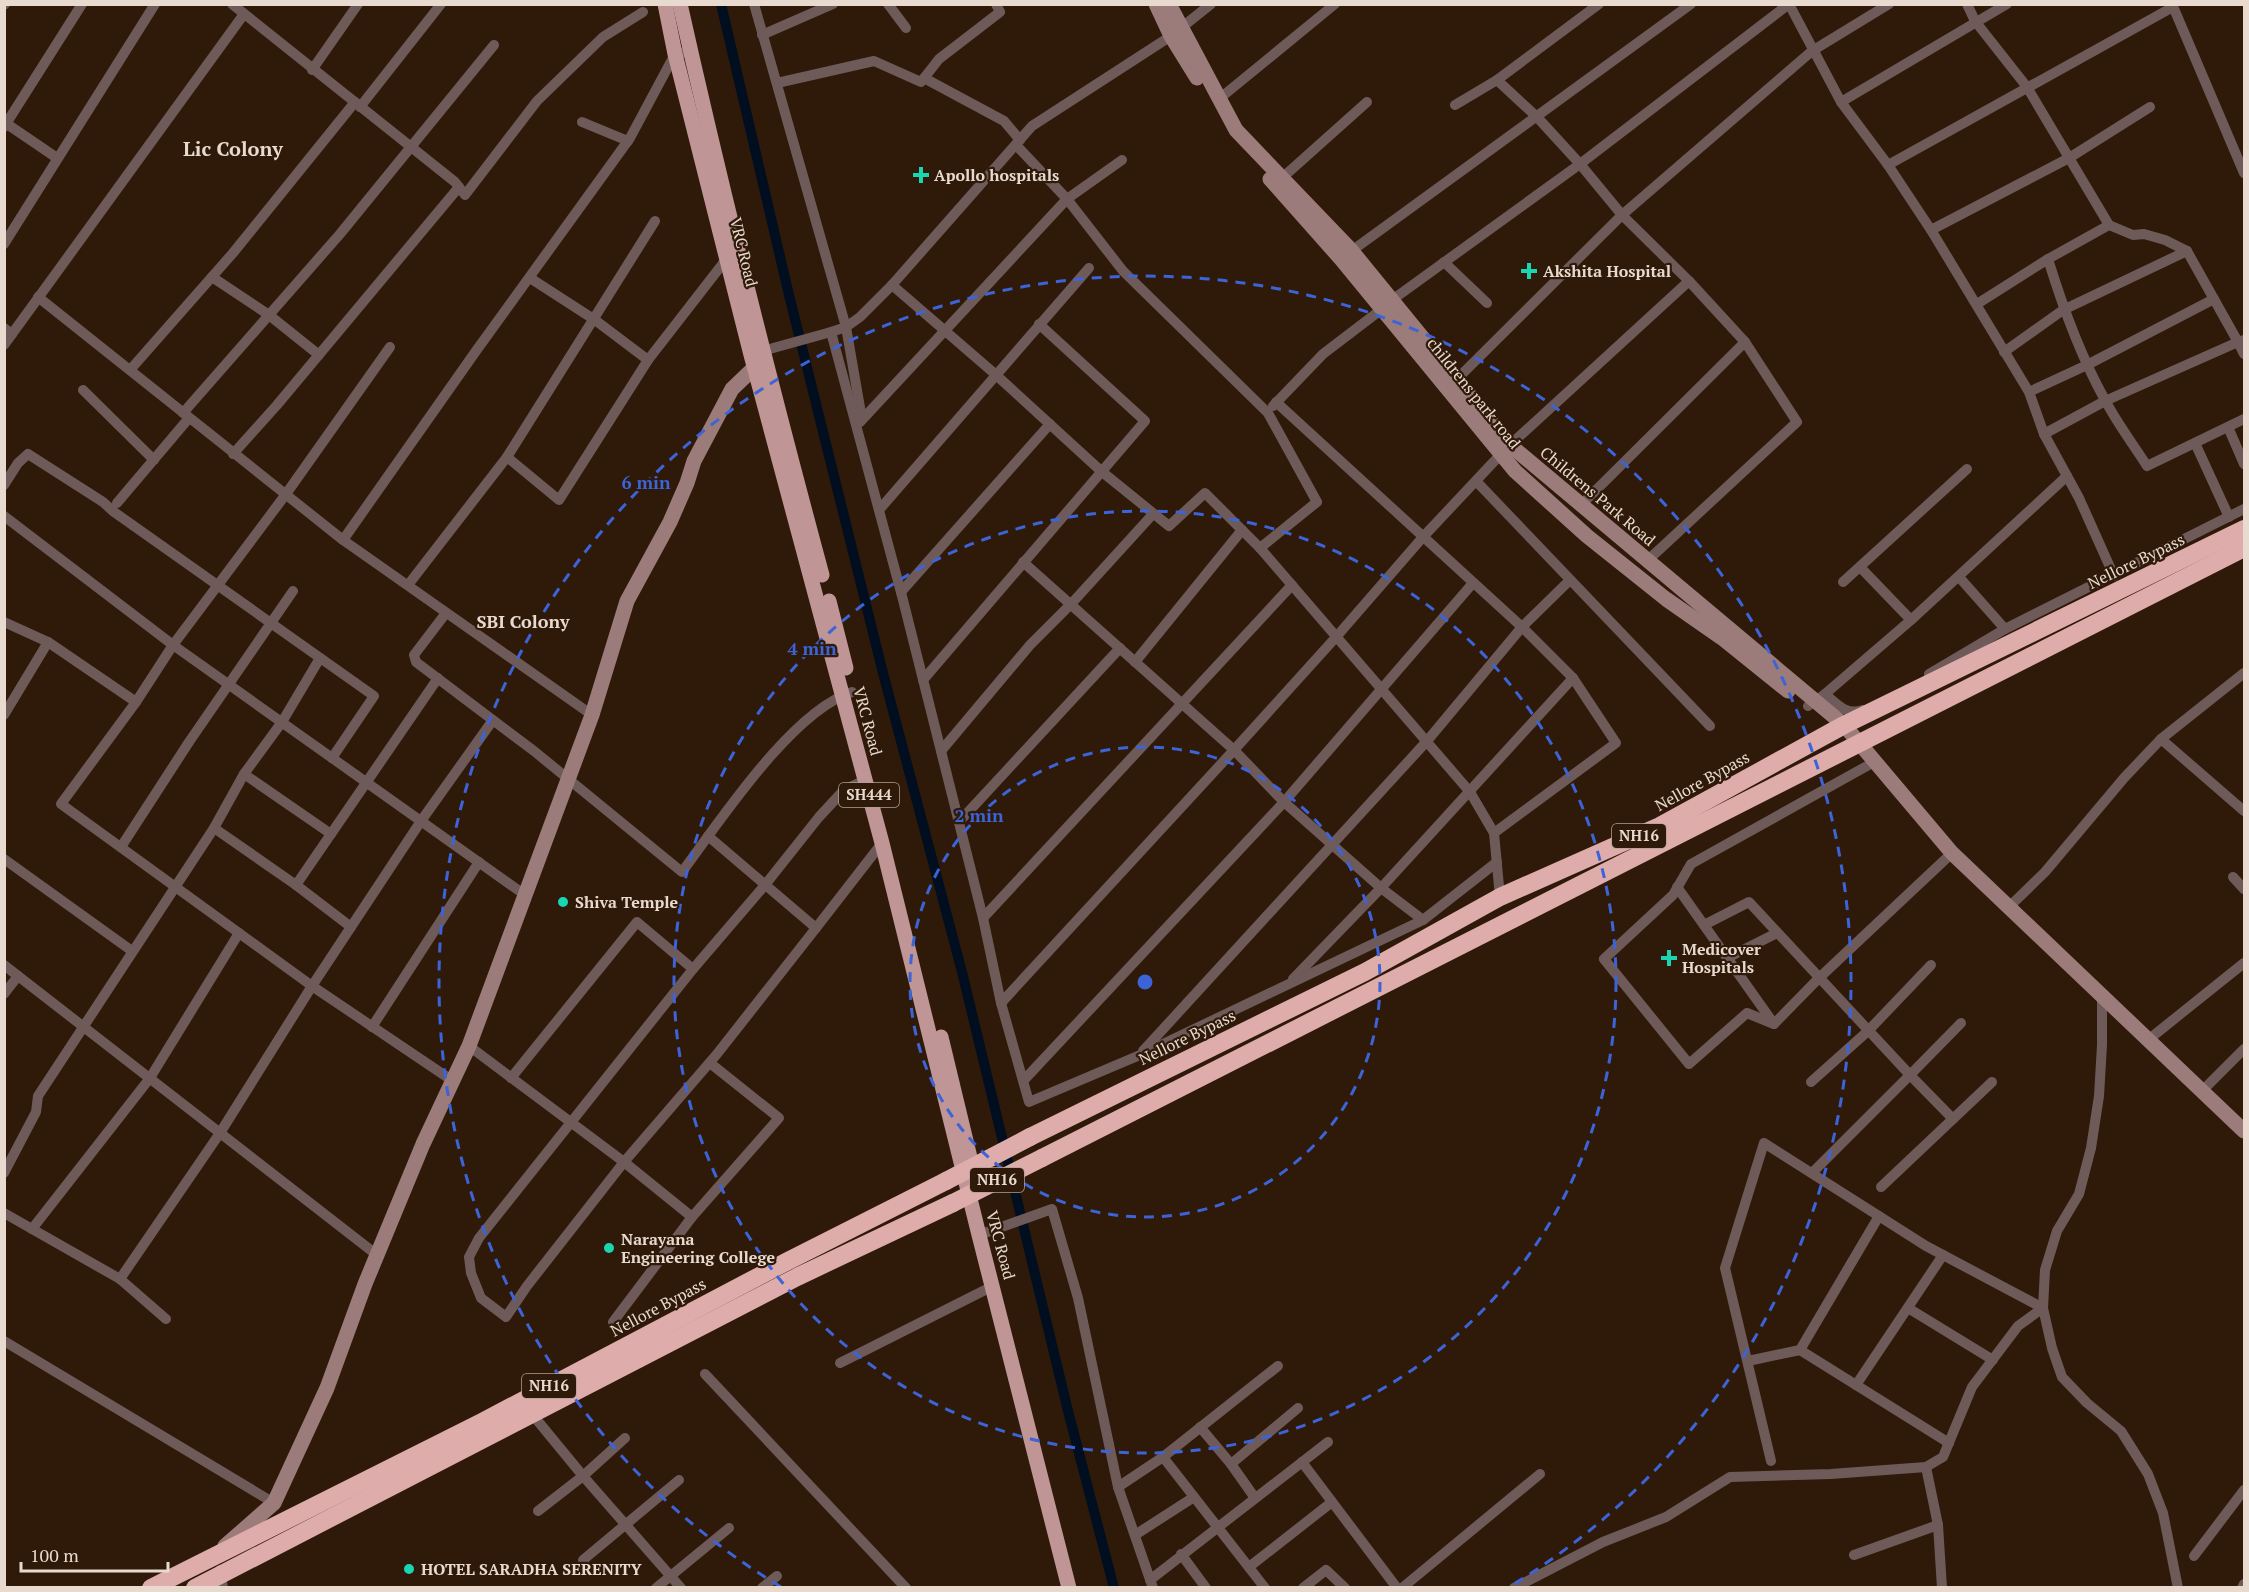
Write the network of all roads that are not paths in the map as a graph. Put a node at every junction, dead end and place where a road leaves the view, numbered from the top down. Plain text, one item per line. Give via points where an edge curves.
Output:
1 (82, 4) edge
2 (155, 4) edge
3 (232, 4) edge
4 (358, 4) edge
5 (441, 4) edge
6 (665, 4) edge
7 (680, 4) edge
8 (754, 4) edge
9 (832, 4) edge
10 (888, 4) edge
11 (996, 4) edge
12 (1156, 4) edge
13 (1169, 4) edge
14 (1211, 4) edge
15 (1335, 4) edge
16 (1599, 4) edge
17 (1691, 4) edge
18 (1789, 4) edge
19 (1889, 4) edge
20 (1967, 4) edge
21 (2007, 4) edge
22 (2173, 6) edge
23 (643, 12) dead end
24 (244, 14) junction
25 (1976, 21) junction
26 (906, 28) dead end
27 (1176, 32) junction
28 (762, 35) junction
29 (494, 45) dead end
30 (691, 51) junction
31 (1812, 51) junction
32 (675, 54) junction
33 (312, 69) junction
34 (924, 78) junction
35 (1497, 80) junction
36 (777, 83) junction
37 (2027, 87) junction
38 (1220, 99) junction
39 (1367, 102) dead end
40 (1840, 102) junction
41 (357, 104) junction
42 (1455, 105) dead end
43 (2150, 107) dead end
44 (1537, 117) junction
45 (582, 122) dead end
46 (6, 125) edge
47 (628, 141) junction
48 (1018, 142) junction
49 (411, 147) junction
50 (57, 158) junction
51 (2069, 158) junction
52 (1122, 160) dead end
53 (1580, 164) junction
54 (1887, 165) junction
55 (2244, 173) edge
56 (1282, 177) junction
57 (459, 187) junction
58 (1067, 199) junction
59 (1622, 215) junction
60 (655, 221) dead end
61 (2109, 225) junction
62 (1931, 230) junction
63 (4, 244) edge
64 (2187, 251) junction
65 (1346, 255) junction
66 (728, 257) junction
67 (2048, 259) junction
68 (1444, 262) junction
69 (1089, 268) dead end
70 (212, 277) junction
71 (530, 278) junction
72 (1689, 281) junction
73 (892, 285) junction
74 (38, 297) junction
75 (2214, 299) junction
76 (1487, 303) dead end
77 (1387, 304) junction
78 (1977, 304) junction
79 (2063, 310) junction
80 (268, 315) junction
81 (595, 320) junction
82 (1039, 324) junction
83 (846, 327) junction
84 (8, 331) edge
85 (945, 331) junction
86 (826, 334) junction
87 (2241, 341) edge
88 (1744, 342) junction
89 (4, 345) edge
90 (390, 347) dead end
91 (2004, 352) junction
92 (2244, 354) edge
93 (319, 355) junction
94 (756, 358) junction
95 (648, 360) junction
96 (2087, 365) junction
97 (130, 370) junction
98 (995, 374) junction
99 (1456, 379) junction
100 (83, 390) dead end
101 (2029, 392) junction
102 (2105, 401) junction
103 (1276, 402) junction
104 (1268, 413) junction
105 (186, 415) junction
106 (2244, 419) edge
107 (860, 423) junction
108 (1050, 424) junction
109 (2228, 427) junction
110 (2044, 434) junction
111 (2195, 443) junction
112 (1505, 449) junction
113 (233, 454) junction
114 (507, 458) junction
115 (154, 459) junction
116 (2244, 464) edge
117 (1967, 470) dead end
118 (1101, 471) junction
119 (2067, 476) junction
120 (1476, 481) junction
121 (4, 484) edge
122 (286, 494) junction
123 (117, 503) dead end
124 (1581, 505) junction
125 (2244, 509) edge
126 (879, 510) junction
127 (1153, 514) junction
128 (4, 516) edge
129 (2229, 517) junction
130 (1242, 530) junction
131 (2244, 530) edge
132 (1423, 537) junction
133 (343, 540) junction
134 (1260, 548) junction
135 (2244, 548) edge
136 (1647, 561) junction
137 (1023, 562) junction
138 (1860, 567) junction
139 (2114, 576) junction
140 (1959, 577) junction
141 (1570, 580) junction
142 (1843, 582) dead end
143 (1473, 583) junction
144 (408, 585) junction
145 (1292, 585) junction
146 (217, 586) junction
147 (293, 591) dead end
148 (901, 592) junction
149 (1072, 603) junction
150 (446, 613) junction
151 (1911, 620) junction
152 (4, 622) edge
153 (271, 625) junction
154 (1522, 627) junction
155 (2006, 629) junction
156 (1337, 636) junction
157 (48, 642) junction
158 (173, 645) junction
159 (1120, 648) junction
160 (320, 658) junction
161 (1135, 662) junction
162 (2244, 673) edge
163 (438, 678) junction
164 (1573, 678) junction
165 (923, 680) junction
166 (229, 685) junction
167 (1382, 688) junction
168 (848, 694) junction
169 (1816, 700) junction
170 (136, 702) junction
171 (1181, 705) junction
172 (4, 715) edge
173 (592, 715) junction
174 (493, 720) junction
175 (282, 722) junction
176 (1844, 725) junction
177 (1710, 726) dead end
178 (2161, 739) junction
179 (1427, 741) junction
180 (1859, 742) junction
181 (1234, 750) junction
182 (941, 751) junction
183 (332, 758) junction
184 (1876, 761) junction
185 (244, 774) junction
186 (568, 779) junction
187 (866, 780) junction
188 (366, 783) junction
189 (1470, 792) junction
190 (1284, 802) junction
191 (2244, 811) edge
192 (421, 821) junction
193 (959, 822) junction
194 (214, 828) junction
195 (1494, 833) junction
196 (331, 834) junction
197 (708, 837) junction
198 (882, 843) junction
199 (1333, 843) junction
200 (121, 847) junction
201 (1952, 853) junction
202 (4, 859) edge
203 (479, 862) junction
204 (1497, 862) junction
205 (2233, 877) dead end
206 (296, 885) junction
207 (765, 885) junction
208 (174, 886) junction
209 (1677, 887) junction
210 (1381, 888) junction
211 (2244, 889) edge
212 (525, 895) junction
213 (1500, 897) junction
214 (2009, 907) junction
215 (983, 918) junction
216 (1423, 920) junction
217 (1704, 925) junction
218 (351, 927) junction
219 (816, 928) junction
220 (239, 933) junction
221 (1777, 933) junction
222 (132, 951) junction
223 (1727, 958) junction
224 (2244, 963) edge
225 (4, 965) edge
226 (1932, 965) dead end
227 (693, 969) junction
228 (18, 976) junction
229 (1818, 979) junction
230 (1288, 984) junction
231 (312, 986) junction
232 (4, 994) edge
233 (2102, 996) junction
234 (1001, 1003) junction
235 (1961, 1023) dead end
236 (1774, 1024) junction
237 (83, 1026) junction
238 (372, 1027) junction
239 (1868, 1030) junction
240 (2148, 1040) junction
241 (469, 1046) junction
242 (2244, 1049) edge
243 (1140, 1055) junction
244 (710, 1063) junction
245 (1910, 1075) junction
246 (150, 1078) junction
247 (511, 1078) junction
248 (1024, 1080) junction
249 (453, 1081) junction
250 (1811, 1082) dead end
251 (1992, 1082) dead end
252 (2202, 1091) junction
253 (1953, 1119) junction
254 (571, 1124) junction
255 (2244, 1131) edge
256 (220, 1132) junction
257 (624, 1162) junction
258 (4, 1173) edge
259 (1812, 1173) junction
260 (1881, 1187) dead end
261 (4, 1213) edge
262 (1879, 1216) junction
263 (692, 1217) junction
264 (32, 1228) junction
265 (983, 1234) junction
266 (377, 1255) junction
267 (1943, 1255) junction
268 (120, 1279) junction
269 (993, 1286) junction
270 (1908, 1308) junction
271 (2043, 1308) junction
272 (166, 1319) dead end
273 (613, 1322) dead end
274 (4, 1341) edge
275 (1800, 1350) junction
276 (1993, 1360) junction
277 (1748, 1361) junction
278 (840, 1363) dead end
279 (1278, 1366) dead end
280 (705, 1374) dead end
281 (1856, 1385) junction
282 (1298, 1408) dead end
283 (532, 1414) junction
284 (1200, 1427) junction
285 (625, 1438) dead end
286 (1328, 1442) dead end
287 (1949, 1443) junction
288 (1163, 1457) junction
289 (1771, 1461) dead end
290 (1302, 1462) junction
291 (1231, 1464) junction
292 (1926, 1467) junction
293 (1540, 1474) dead end
294 (583, 1476) junction
295 (679, 1480) dead end
296 (1118, 1487) junction
297 (2244, 1490) edge
298 (1194, 1497) junction
299 (1255, 1498) junction
300 (1332, 1502) junction
301 (274, 1503) junction
302 (538, 1511) dead end
303 (626, 1525) junction
304 (1938, 1525) junction
305 (1218, 1527) junction
306 (729, 1528) dead end
307 (1134, 1535) junction
308 (1181, 1554) junction
309 (215, 1555) junction
310 (1854, 1555) dead end
311 (2194, 1556) dead end
312 (583, 1560) dead end
313 (1250, 1567) junction
314 (671, 1575) junction
315 (777, 1576) dead end
316 (222, 1581) edge
317 (1151, 1584) edge
318 (151, 1587) edge
319 (195, 1587) edge
320 (657, 1587) edge
321 (681, 1587) edge
322 (762, 1587) edge
323 (906, 1587) edge
324 (1069, 1587) edge
325 (1076, 1587) edge
326 (1206, 1587) edge
327 (1265, 1587) edge
328 (1303, 1587) edge
329 (1345, 1587) edge
330 (1397, 1587) edge
331 (1402, 1587) edge
332 (1514, 1587) edge
333 (1942, 1587) edge
334 (2178, 1587) edge

1 - 46 street
2 - 50 street
3 - 24 street
4 - 33 street
5 - 41 street
6 - 32 main road, VRC Road / SH444
7 - 30 main road, SH444
8 - 28 street
9 - 28 street
10 - 26 street
11 - 34 street via 1000,12 939,59
12 - 27 street, childrens park road
13 - 27 street
14 - 27 street
15 - 38 street
16 - 35 street
17 - 44 street
18 - 31 street
18 - 53 street
19 - 31 street
20 - 25 street
21 - 25 street
22 - 37 street
22 - 55 street
23 - 57 street via 603,37 537,101 465,195
24 - 33 street
24 - 74 street
25 - 37 street
25 - 40 street
27 - 38 street
27 - 48 street via 1032,126
27 - 65 street, childrens park road via 1233,138
28 - 36 street
29 - 49 street
30 - 32 street
30 - 94 main road, SH444
31 - 40 street
31 - 59 street
32 - 47 street
32 - 66 main road, VRC Road / SH444
33 - 41 street
34 - 36 street via 921,82 874,61
34 - 48 street via 1004,121
35 - 42 street
35 - 44 street
36 - 83 street
37 - 51 street
37 - 54 street
38 - 56 street via 1236,130
39 - 56 street
40 - 54 street
41 - 49 street
41 - 70 street
43 - 51 street
44 - 53 street
44 - 65 street
45 - 47 street
46 - 50 street
47 - 71 street
48 - 58 street
48 - 73 street
49 - 57 street
49 - 80 street
50 - 63 street
51 - 61 street
51 - 62 street
52 - 58 street
53 - 59 street
53 - 68 street
54 - 62 street
56 - 65 street
57 - 93 street
58 - 85 street
58 - 104 street via 1123,271
59 - 72 street
59 - 99 street
60 - 81 street
61 - 64 street via 2133,235 2165,240
61 - 67 street
62 - 78 street
64 - 75 street
64 - 79 street
65 - 77 street, childrens park road
66 - 94 main road, VRC Road / SH444
66 - 95 street
67 - 78 street
67 - 79 street
68 - 76 street
68 - 77 street
69 - 82 street
70 - 80 street
70 - 97 street
71 - 81 street
71 - 133 street
72 - 88 street
72 - 112 street
73 - 83 street
73 - 85 street
74 - 84 street
74 - 97 street
75 - 87 street
75 - 96 street
77 - 99 street, Childrens Park Road
77 - 103 street via 1323,354
77 - 112 street, childrens park road
78 - 91 street
79 - 91 street
79 - 96 street
80 - 93 street
80 - 105 street
81 - 95 street
81 - 114 street
82 - 98 street
82 - 118 street via 1145,421
83 - 86 street
83 - 107 street
84 - 89 street
85 - 98 street
85 - 107 street
86 - 94 street via 781,346
86 - 107 street
87 - 92 street
87 - 102 street
88 - 124 street
88 - 136 street via 1797,422
90 - 122 street
91 - 101 street
93 - 113 street
94 - 168 main road, VRC Road / SH444
94 - 173 street via 732,389 694,460 670,522 627,601
95 - 114 street via 559,500
96 - 101 street
96 - 102 street
97 - 105 street
98 - 108 street
98 - 126 street
99 - 112 street, Childrens Park Road
100 - 115 street
101 - 110 street
102 - 110 street
102 - 111 street via 2146,466
103 - 104 street
103 - 132 street
104 - 134 street via 1317,502
105 - 113 street
105 - 115 street
106 - 109 street
107 - 126 street
108 - 118 street
108 - 148 street
109 - 111 street
109 - 116 street
110 - 119 street
111 - 129 street
112 - 120 street
112 - 124 street, Childrens Park Road
112 - 169 street, childrens park road via 1515,471 1587,536
113 - 122 street
114 - 144 street
115 - 123 street
117 - 138 street
118 - 127 street
118 - 137 street
119 - 139 street
119 - 140 street
120 - 132 street
120 - 141 street
121 - 146 street via 28,454 103,502
122 - 133 street
122 - 146 street
124 - 136 street, Childrens Park Road
125 - 129 street
126 - 148 street
127 - 130 street via 1169,526 1205,493
127 - 149 street
128 - 158 street
129 - 139 street
130 - 134 street
130 - 161 street
131 - 176 highway, Nellore Bypass / NH16
132 - 143 street
132 - 156 street
133 - 144 street
134 - 145 street
135 - 180 highway, NH16
136 - 169 street, Childrens Park Road
137 - 149 street
137 - 165 street
138 - 142 street
138 - 151 street
139 - 155 street
140 - 151 street
140 - 155 street
141 - 154 street
141 - 177 street
143 - 154 street
143 - 167 street
144 - 150 street
145 - 156 street
145 - 171 street
146 - 153 street
146 - 158 street
147 - 153 street
148 - 165 street
149 - 159 street
149 - 182 street via 1030,645
150 - 163 street via 414,655 416,662
150 - 173 street
151 - 169 street
152 - 157 street
153 - 160 street
153 - 166 street
154 - 164 street
154 - 179 street
155 - 169 street via 1878,705 1854,713
156 - 167 street
156 - 181 street
157 - 170 street
157 - 172 street
158 - 166 street
158 - 170 street
159 - 161 street
159 - 193 street
160 - 175 street
160 - 183 street via 374,696
161 - 171 street
162 - 178 street
163 - 174 street
163 - 188 street
164 - 189 street
164 - 195 street via 1616,743
165 - 182 street
166 - 175 street
166 - 200 street
167 - 179 street
167 - 190 street
168 - 187 main road, VRC Road / SH444
168 - 197 street via 829,702 781,744
168 - 265 main road, SH444 via 964,1129
169 - 176 street, childrens park road
170 - 200 street via 62,804
171 - 181 street
171 - 215 street
173 - 186 street
174 - 186 street
174 - 192 street
175 - 183 street
175 - 185 street
176 - 180 street
176 - 213 highway, Nellore Bypass / NH16 via 1660,826
178 - 191 street
178 - 214 street via 2045,872
179 - 189 street
179 - 199 street
180 - 184 street
180 - 283 highway, NH16, bridge
181 - 190 street
181 - 234 street
182 - 193 street
183 - 188 street
184 - 201 street
184 - 209 street via 1691,864
185 - 194 street
185 - 196 street
186 - 197 street via 682,872
186 - 212 street
187 - 198 main road, VRC Road / SH444
187 - 207 street via 844,790
188 - 192 street
188 - 196 street
189 - 195 street
189 - 210 street
190 - 199 street
190 - 248 street
192 - 203 street
192 - 218 street
193 - 215 street
194 - 206 street
194 - 208 street
195 - 204 street
196 - 206 street
197 - 207 street
198 - 219 street
198 - 265 main road, VRC Road / SH444
199 - 210 street
199 - 243 street
200 - 208 street
201 - 214 street
201 - 229 street
202 - 222 street
203 - 212 street
203 - 238 street
204 - 213 street
204 - 216 street
205 - 211 street
206 - 218 street
207 - 219 street
207 - 227 street
208 - 220 street
208 - 222 street
209 - 217 street
209 - 236 street via 1604,959 1689,1064 1747,1013
210 - 216 street
210 - 230 street
212 - 241 street
213 - 309 highway, Nellore Bypass / NH16, bridge via 1365,972 1030,1137 482,1422
214 - 233 street
215 - 234 street
216 - 230 street
217 - 221 street via 1749,902
217 - 223 street
218 - 231 street
219 - 244 street
220 - 231 street
220 - 246 street
221 - 223 street
221 - 229 street
222 - 237 street
223 - 236 street
224 - 240 street
225 - 228 street
226 - 239 street
227 - 247 street via 637,922
227 - 254 street
228 - 232 street
228 - 237 street
229 - 236 street
229 - 239 street
230 - 243 street
231 - 238 street
231 - 256 street
233 - 240 street
233 - 271 street via 2099,1096 2091,1148 2079,1194 2057,1231 2045,1270
234 - 248 street
235 - 245 street
237 - 246 street
237 - 258 street via 38,1096 36,1112
238 - 249 street
239 - 245 street
239 - 250 street
240 - 252 street
241 - 247 street
241 - 249 street
242 - 252 street
243 - 248 street via 1029,1102
244 - 257 street
244 - 263 street via 779,1118
245 - 253 street
245 - 259 street
246 - 256 street
246 - 264 street
247 - 254 street
249 - 266 street
251 - 253 street
252 - 255 street
253 - 260 street
254 - 257 street
254 - 257 street via 479,1238 469,1257 481,1298 506,1317
256 - 266 street
256 - 268 street
257 - 263 street
259 - 262 street
259 - 277 street via 1764,1143 1725,1268
261 - 264 street
262 - 267 street
262 - 275 street
263 - 273 street
264 - 268 street
265 - 269 main road, VRC Road / SH444
265 - 296 street via 1052,1209 1078,1298
265 - 325 main road, SH444
266 - 301 street via 327,1388
267 - 270 street
267 - 271 street
268 - 272 street
269 - 278 street
269 - 324 main road, VRC Road / SH444
270 - 276 street
270 - 281 street
271 - 276 street via 2018,1326
271 - 334 street via 2062,1377 2121,1431 2148,1474 2163,1513
274 - 301 street
275 - 277 street
275 - 281 street
276 - 287 street via 1972,1387
277 - 289 street
279 - 284 street
280 - 323 street
281 - 287 street
282 - 291 street
283 - 294 street
283 - 316 highway, NH16
284 - 288 street
284 - 291 street
285 - 294 street
286 - 290 street
287 - 292 street via 1943,1457
288 - 296 street
288 - 298 street
290 - 299 street
290 - 300 street
291 - 299 street
292 - 304 street
292 - 332 street via 1731,1477 1666,1517 1603,1542
293 - 331 street
294 - 302 street
294 - 303 street
295 - 303 street
296 - 307 street
297 - 311 street
298 - 305 street
298 - 307 street
299 - 305 street
300 - 313 street
300 - 330 street
301 - 309 street
303 - 312 street
303 - 314 street
304 - 310 street
304 - 333 street
305 - 308 street
305 - 313 street
306 - 314 street
307 - 317 street
308 - 317 street
308 - 326 street
309 - 316 street
309 - 318 highway, Nellore Bypass / NH16
313 - 327 street
314 - 320 street
314 - 321 street
315 - 322 street
316 - 319 highway, NH16
328 - 329 street via 1326,1570

